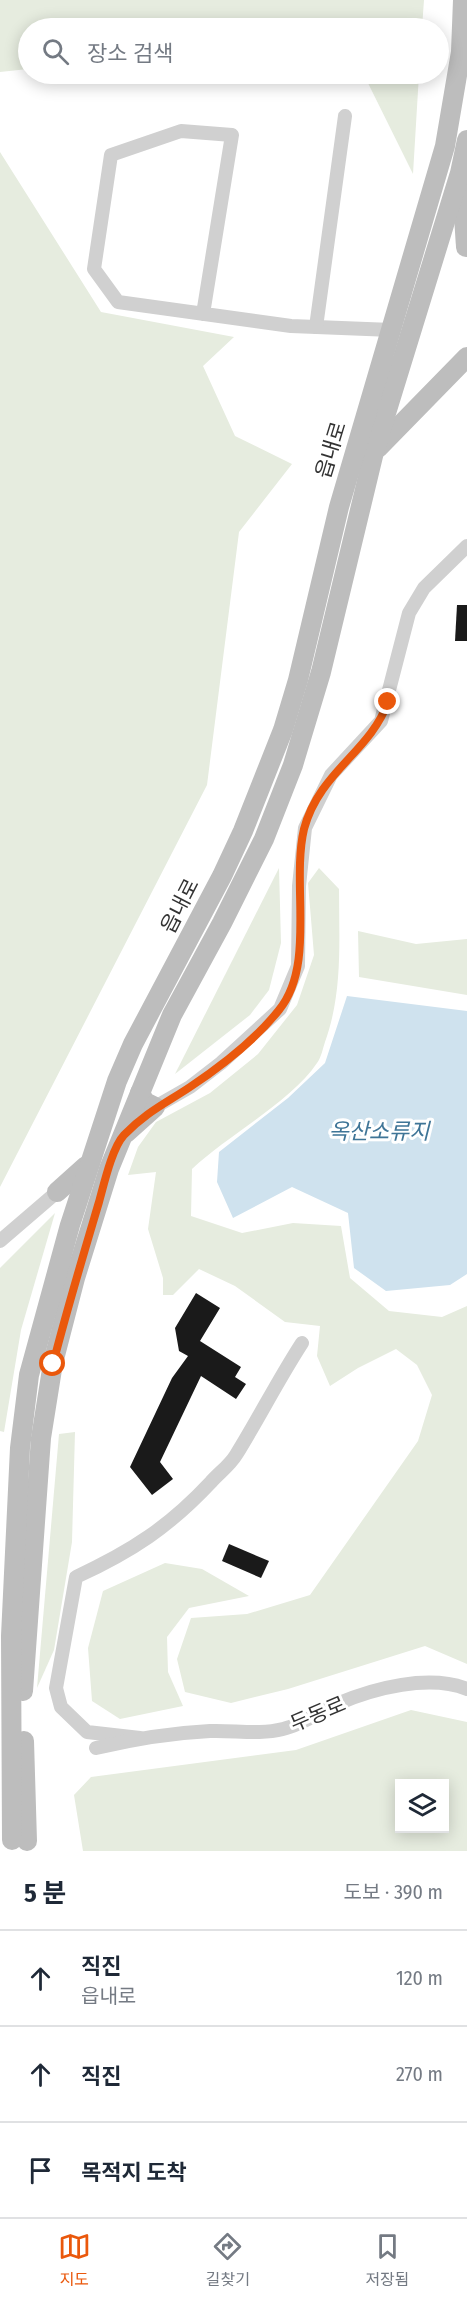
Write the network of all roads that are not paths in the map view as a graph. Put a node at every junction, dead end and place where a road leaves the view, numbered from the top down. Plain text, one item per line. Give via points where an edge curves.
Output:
1 (463, 0) edge
2 (345, 116) dead end
3 (467, 140) edge
4 (461, 167) junction
5 (467, 250) edge
6 (204, 314) junction
7 (316, 327) junction
8 (392, 330) junction
9 (467, 357) edge
10 (374, 452) junction
11 (467, 546) edge
12 (140, 1093) junction
13 (155, 1107) junction
14 (122, 1137) junction
15 (88, 1165) junction
16 (57, 1192) junction
17 (78, 1198) junction
18 (0, 1241) edge
19 (302, 1343) dead end
20 (467, 1689) edge
21 (140, 1737) junction
22 (96, 1748) dead end

1 - 8 street, 읍내로 via 453,112 434,192
2 - 7 street
3 - 4 street, 읍내로
4 - 5 street
4 - 10 street, 읍내로
6 - 6 street via 118,302 94,269 111,155 181,131 232,135
6 - 7 street
7 - 8 street
8 - 15 street, 읍내로 via 339,507 298,680 279,741 222,876 133,1044
9 - 10 street
10 - 12 street, 읍내로 via 321,672 293,765 264,839 172,1015
11 - 13 street via 424,588 408,614 381,721 331,775 305,828 299,886 298,966 280,1009 221,1063
12 - 13 street via 145,1102
12 - 14 street, 읍내로
13 - 14 street
14 - 17 street, 읍내로 via 75,1278 53,1364 41,1438 23,1690 20,1840 11,1636 20,1448 29,1375
15 - 16 street
15 - 17 street, 읍내로
16 - 17 street
16 - 18 street
19 - 21 street via 235,1456 186,1509 160,1531 111,1561 76,1576 56,1688 60,1707 87,1732
20 - 21 street, 두동로 via 453,1683 414,1684 377,1691 284,1729
21 - 22 street, 두동로

